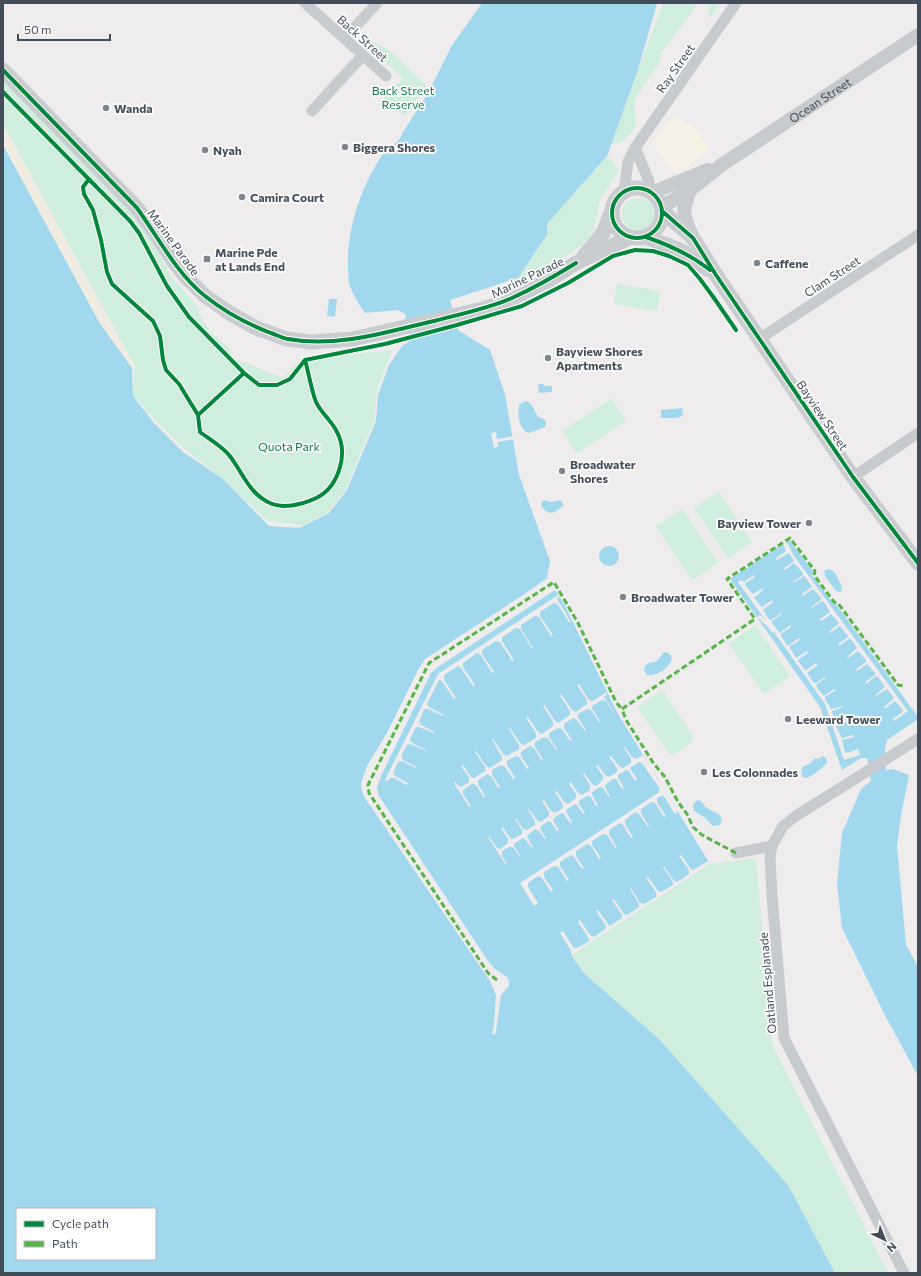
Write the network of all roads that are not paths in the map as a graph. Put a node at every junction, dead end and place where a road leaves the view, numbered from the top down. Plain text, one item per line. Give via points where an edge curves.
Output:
1 (305, 3) edge
2 (377, 3) edge
3 (736, 3) edge
4 (918, 35) edge
5 (345, 38) junction
6 (363, 55) junction
7 (3, 70) edge
8 (386, 76) dead end
9 (312, 111) dead end
10 (635, 148) junction
11 (723, 164) junction
12 (690, 190) junction
13 (624, 192) junction
14 (650, 192) junction
15 (662, 209) junction
16 (612, 210) junction
17 (918, 235) edge
18 (638, 237) junction
19 (693, 238) junction
20 (576, 264) junction
21 (716, 275) junction
22 (759, 339) junction
23 (918, 433) edge
24 (853, 477) junction
25 (918, 563) edge
26 (918, 739) edge
27 (772, 846) junction
28 (736, 853) dead end
29 (904, 1273) edge

1 - 5 street, Back Street
2 - 5 street
3 - 10 street, Ray Street
4 - 11 street, Ocean Street
5 - 6 street, Back Street
6 - 8 street, Back Street
6 - 9 street
7 - 20 main road, Marine Parade via 137,208 174,262 204,295 256,328 287,339 312,342 353,339 483,309 511,299
10 - 13 street, Ray Street via 628,162
10 - 14 street
11 - 12 street, Ocean Street
11 - 14 street, Ocean Street
12 - 15 street, Ocean Street
12 - 19 street via 684,213
13 - 14 main road via 636,188
13 - 16 main road via 616,200
14 - 15 main road
15 - 18 main road via 660,224 651,234
15 - 19 main road, Bayview Street
16 - 18 main road via 617,228 623,234
16 - 20 main road, Marine Parade via 603,233
17 - 22 street, Clam Street
18 - 20 main road, Marine Parade
18 - 21 main road, Bayview Street via 682,251
19 - 21 main road, Bayview Street
21 - 22 main road, Bayview Street
22 - 24 main road, Bayview Street
23 - 24 street
24 - 25 main road, Bayview Street
26 - 27 street, Oatland Esplanade via 796,816 783,826
27 - 28 street
27 - 29 street, Oatland Esplanade via 772,896 784,1038

